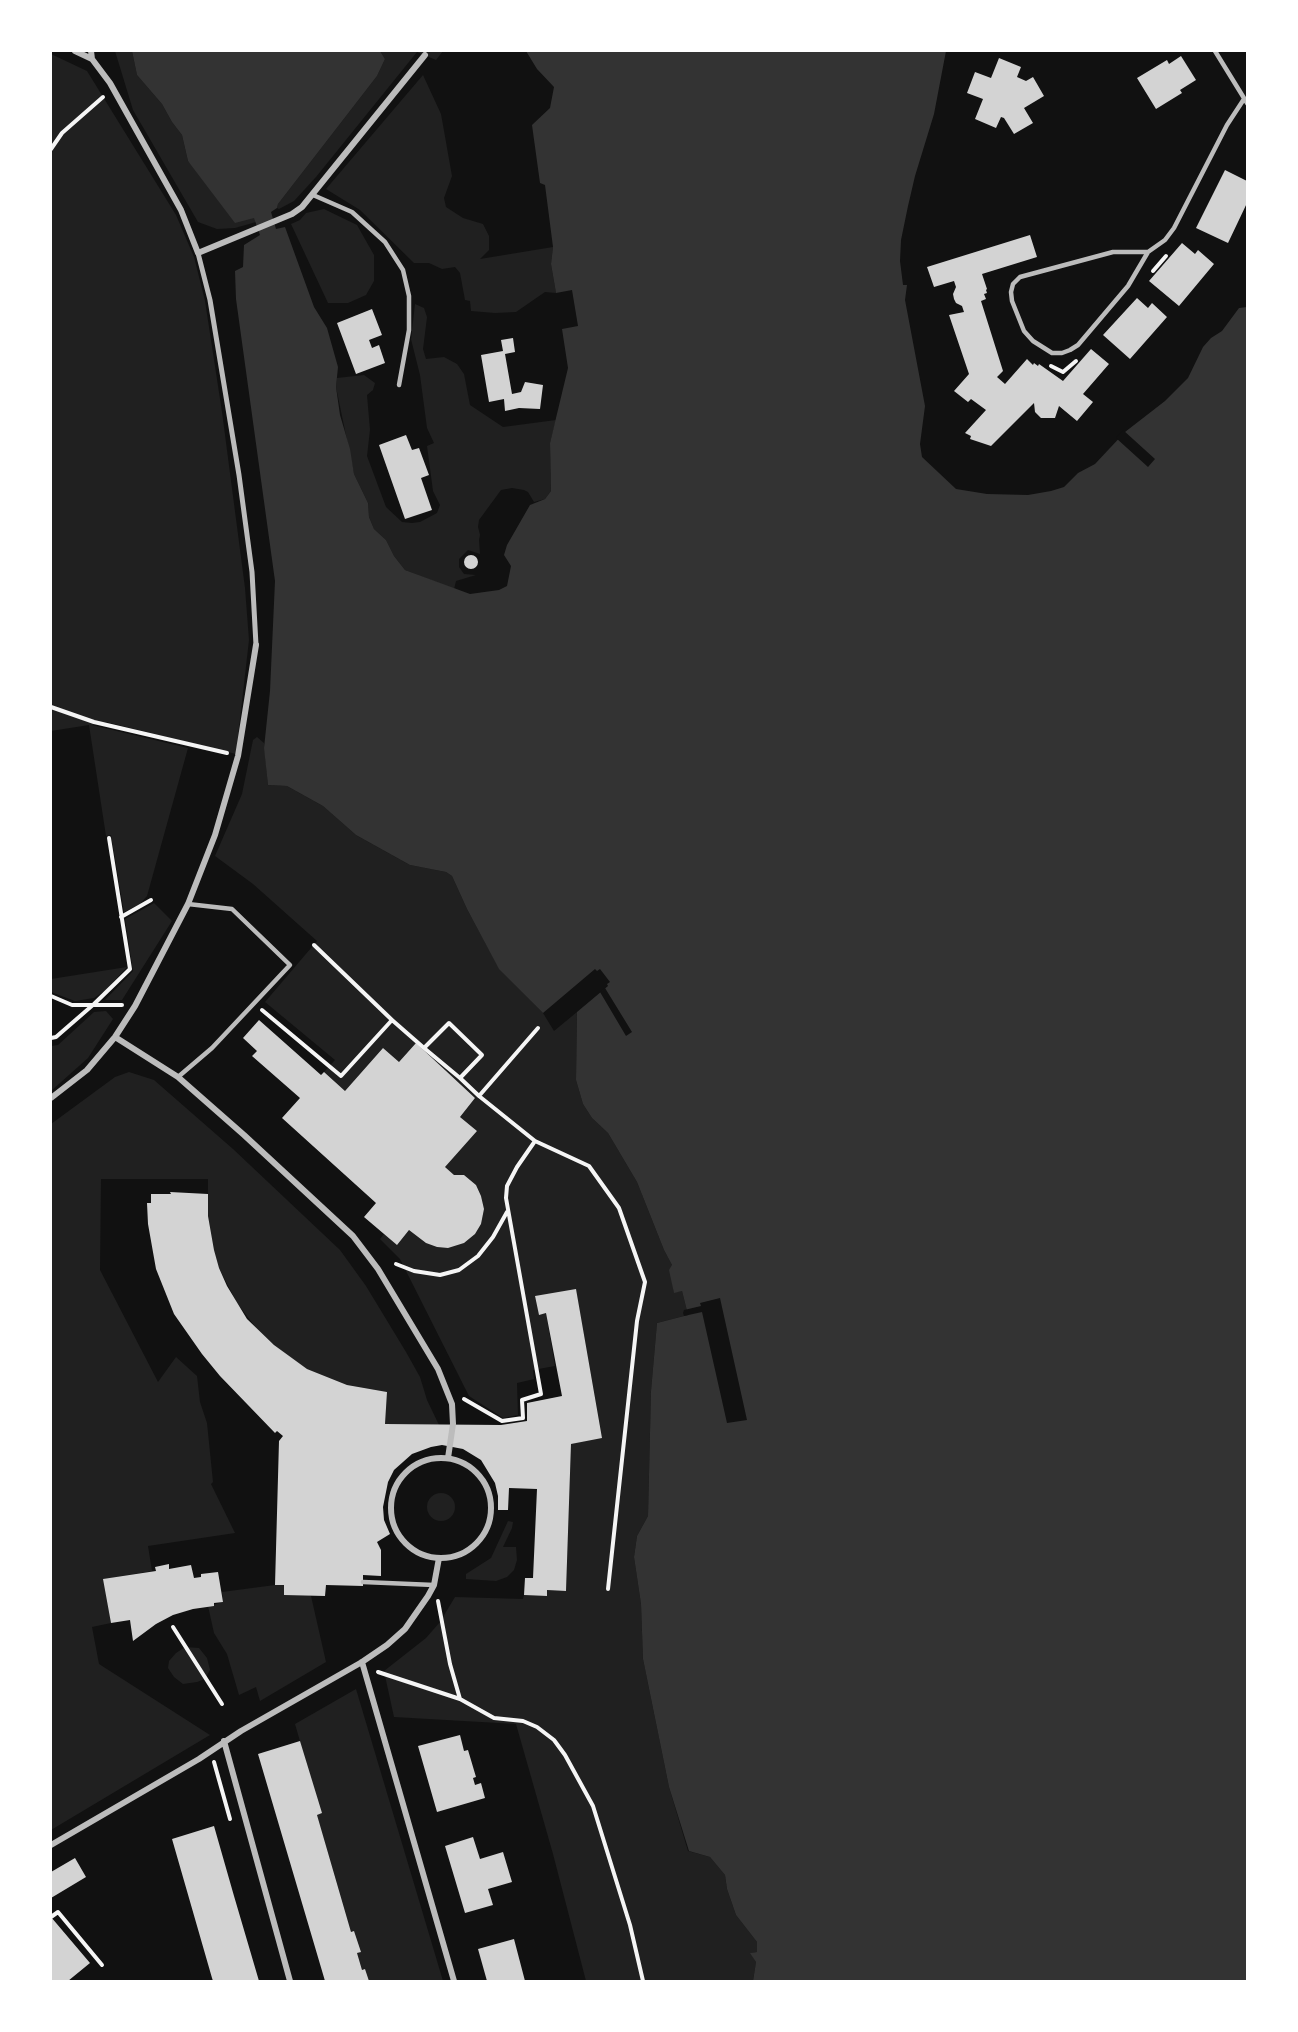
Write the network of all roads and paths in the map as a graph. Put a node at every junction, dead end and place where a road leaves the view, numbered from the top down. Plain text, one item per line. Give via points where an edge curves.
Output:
1 (75, 51) edge
2 (1215, 51) edge
3 (91, 55) edge
4 (425, 55) dead end
5 (113, 89) junction
6 (1247, 89) edge
7 (1241, 93) junction
8 (1246, 101) edge
9 (51, 149) edge
10 (313, 195) junction
11 (1148, 252) junction
12 (198, 253) junction
13 (399, 385) dead end
14 (256, 645) joint
15 (51, 707) edge
16 (238, 756) junction
17 (109, 838) dead end
18 (152, 900) dead end
19 (188, 904) junction
20 (122, 917) junction
21 (314, 945) dead end
22 (51, 996) edge
23 (94, 1004) junction
24 (135, 1006) junction
25 (260, 1007) dead end
26 (392, 1020) junction
27 (538, 1028) dead end
28 (115, 1037) junction
29 (51, 1038) edge
30 (424, 1048) junction
31 (178, 1077) junction
32 (459, 1078) junction
33 (479, 1096) junction
34 (51, 1098) edge
35 (535, 1142) junction
36 (508, 1211) junction
37 (396, 1264) dead end
38 (464, 1399) dead end
39 (448, 1458) junction
40 (439, 1558) junction
41 (363, 1582) dead end
42 (434, 1585) junction
43 (608, 1589) dead end
44 (441, 1612) dead end
45 (173, 1628) dead end
46 (362, 1662) junction
47 (378, 1672) dead end
48 (460, 1699) junction
49 (222, 1704) dead end
50 (224, 1741) junction
51 (51, 1845) edge
52 (51, 1917) edge
53 (102, 1965) dead end
54 (290, 1981) edge
55 (454, 1981) edge
56 (643, 1981) edge

1 - 3 street
2 - 7 lane
3 - 5 street
4 - 10 street
5 - 9 path via 63,133
5 - 12 street via 181,210
6 - 7 lane
7 - 8 lane
8 - 11 lane via 1227,125 1174,228
10 - 12 street via 297,211
10 - 13 lane via 352,212 385,242 403,270 409,296 409,330
11 - 11 lane via 1113,252 1020,277 1011,292 1024,331 1052,353 1070,351 1128,286
12 - 14 street via 210,300 239,475 252,572
14 - 16 street
15 - 16 path via 94,722
16 - 19 street via 215,835
17 - 20 path
18 - 20 path
19 - 24 street
19 - 31 lane via 232,909 290,965 212,1048
20 - 23 path via 130,969
21 - 26 path
22 - 23 path via 72,1005
23 - 24 path
23 - 29 path
24 - 28 street
25 - 26 path via 341,1076
26 - 30 path
27 - 33 path
28 - 31 street
28 - 34 street via 87,1070
30 - 32 path
30 - 32 path via 449,1023 482,1055
31 - 39 street via 353,1236 378,1269 438,1369 452,1404
32 - 33 path
33 - 35 path
35 - 36 path via 507,1186
35 - 43 path via 589,1167 619,1208 645,1282 637,1322
36 - 37 path via 478,1256 459,1270 440,1275
36 - 38 path via 542,1394 522,1400 523,1418 502,1421
39 - 40 street via 469,1466 480,1477 491,1501 490,1515 487,1528 468,1550
39 - 40 street via 432,1458 411,1468 395,1487 391,1500 391,1516 403,1540 412,1549
40 - 42 street
41 - 42 lane
42 - 46 street via 405,1629
44 - 48 path
45 - 49 path
46 - 50 street
46 - 55 street
47 - 48 path
48 - 56 path via 494,1718 523,1721 537,1727 565,1755 593,1806
50 - 51 street
50 - 54 street
52 - 53 path via 58,1912

